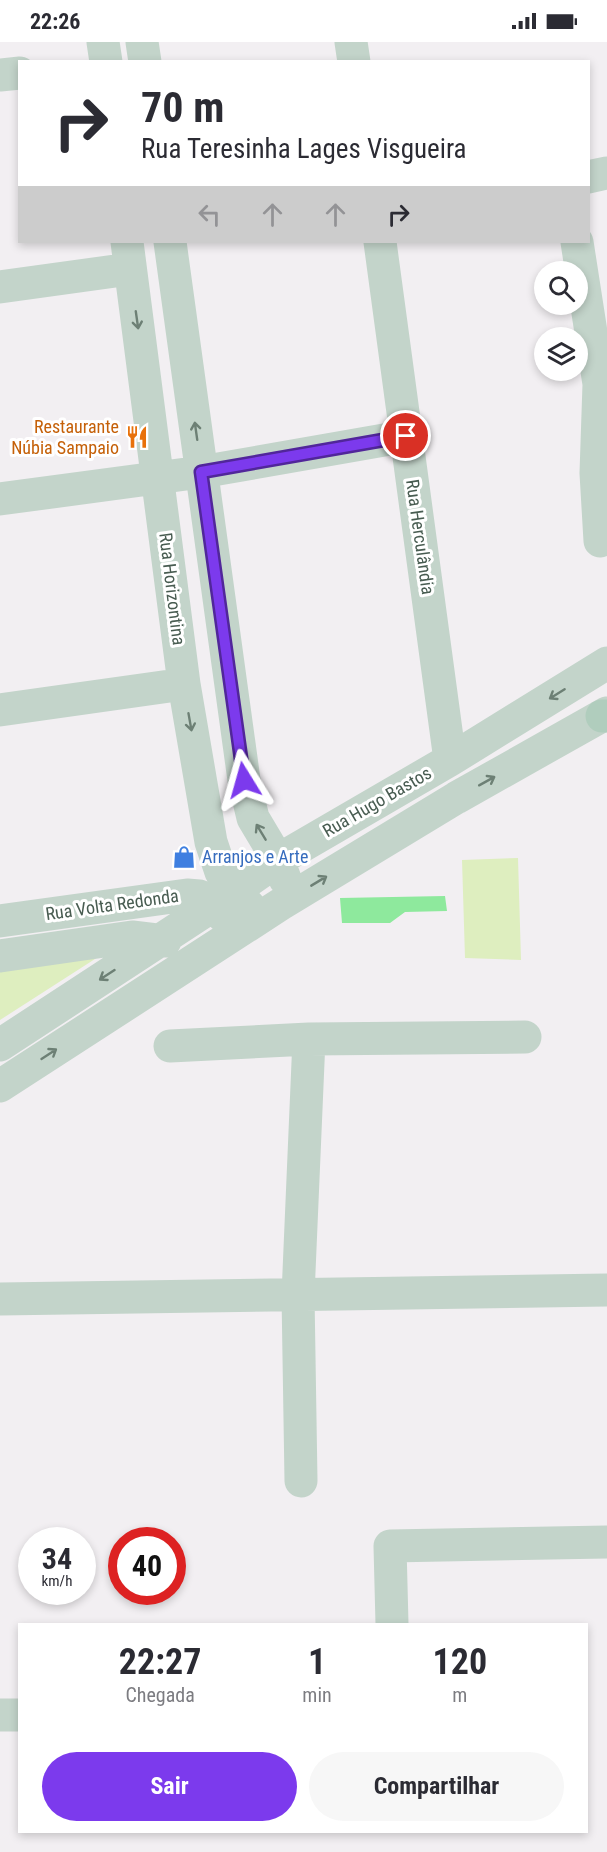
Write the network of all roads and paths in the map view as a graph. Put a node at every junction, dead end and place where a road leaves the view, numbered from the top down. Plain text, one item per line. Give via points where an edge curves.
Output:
1 (103, 42) edge
2 (142, 42) edge
3 (351, 42) edge
4 (105, 60) edge
5 (145, 60) edge
6 (354, 60) edge
7 (18, 73) edge
8 (0, 75) edge
9 (607, 173) edge
10 (590, 177) edge
11 (170, 243) edge
12 (380, 243) edge
13 (577, 243) edge
14 (128, 255) edge
15 (0, 287) edge
16 (603, 383) edge
17 (406, 436) junction
18 (201, 472) junction
19 (157, 478) junction
20 (0, 499) edge
21 (600, 541) dead end
22 (607, 663) edge
23 (184, 684) junction
24 (0, 710) edge
25 (605, 715) edge
26 (450, 760) junction
27 (278, 860) junction
28 (225, 897) junction
29 (273, 910) junction
30 (0, 921) edge
31 (161, 940) junction
32 (214, 947) junction
33 (0, 956) edge
34 (525, 1037) dead end
35 (309, 1039) junction
36 (0, 1045) edge
37 (170, 1046) dead end
38 (0, 1086) edge
39 (607, 1290) edge
40 (298, 1295) junction
41 (0, 1299) edge
42 (301, 1482) dead end
43 (607, 1542) edge
44 (392, 1623) edge
45 (0, 1715) edge
46 (18, 1715) edge

1 - 4 street
2 - 5 street
3 - 6 street
7 - 8 street
9 - 10 street
18 -> 11 street
12 - 17 street, Rua Herculândia
13 - 16 street
14 - 15 street
14 -> 19 street, Rua Horizontina
16 - 21 street via 596,473
17 - 18 street
17 - 26 street, Rua Herculândia
18 - 19 street
27 -> 18 street via 253,818 244,780
19 - 20 street
19 - 23 street, Rua Horizontina
22 -> 26 street, Rua Hugo Bastos
23 - 24 street
23 -> 28 street, Rua Horizontina via 211,842
29 -> 25 street via 456,798
26 - 27 street, Rua Hugo Bastos
27 - 28 street, Rua Hugo Bastos
27 - 29 street via 285,876 285,892
28 - 29 street, Rua Horizontina via 253,909
28 - 30 street, Rua Volta Redonda via 178,896
28 - 31 street, Rua Hugo Bastos
28 - 32 street via 225,924
29 - 32 street
31 - 32 street
31 - 33 street via 132,937
31 -> 36 street, Rua Hugo Bastos
38 -> 32 street
34 - 35 street
35 - 37 street
35 - 40 street
39 - 40 street
40 - 41 street
40 - 42 street
43 - 44 street via 390,1546
45 - 46 street

